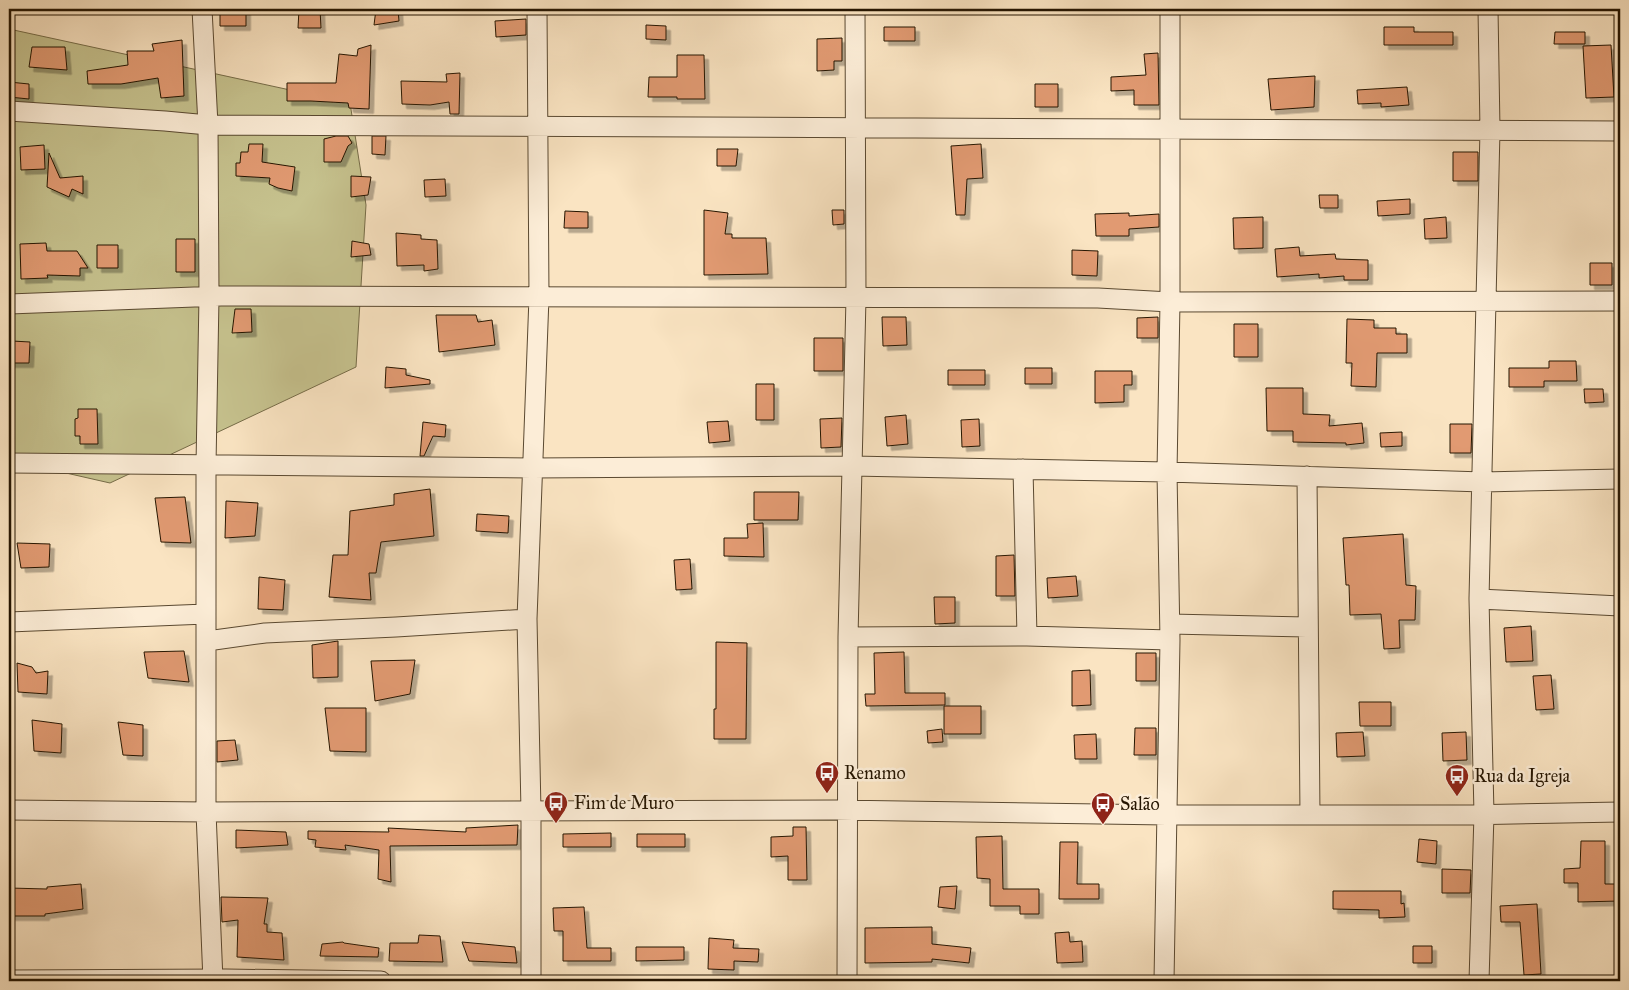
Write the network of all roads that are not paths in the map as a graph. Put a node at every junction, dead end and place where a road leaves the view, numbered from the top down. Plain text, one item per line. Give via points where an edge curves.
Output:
1 (202, 9) edge
2 (537, 9) edge
3 (855, 9) edge
4 (1170, 9) edge
5 (1488, 9) edge
6 (9, 111) edge
7 (539, 124) junction
8 (208, 125) junction
9 (856, 127) junction
10 (1170, 129) junction
11 (1490, 130) junction
12 (1620, 131) edge
13 (209, 296) junction
14 (539, 297) junction
15 (856, 298) junction
16 (1620, 301) edge
17 (1170, 302) junction
18 (1485, 302) junction
19 (9, 304) edge
20 (9, 463) edge
21 (206, 465) junction
22 (852, 466) junction
23 (532, 468) junction
24 (1023, 469) junction
25 (1167, 472) junction
26 (1307, 476) junction
27 (1620, 479) edge
28 (1483, 482) junction
29 (1479, 599) junction
30 (1620, 606) edge
31 (206, 614) junction
32 (527, 619) junction
33 (9, 622) edge
34 (1307, 627) junction
35 (1170, 632) junction
36 (1028, 636) junction
37 (848, 637) junction
38 (207, 641) junction
39 (9, 810) edge
40 (848, 810) junction
41 (531, 811) junction
42 (206, 812) junction
43 (1620, 812) edge
44 (1484, 814) junction
45 (1168, 815) junction
46 (1310, 815) junction
47 (9, 980) edge
48 (213, 980) edge
49 (381, 981) edge
50 (531, 981) edge
51 (848, 981) edge
52 (1164, 981) edge
53 (1479, 981) edge

1 - 8 street
2 - 7 street
3 - 9 street
4 - 10 street
5 - 11 street
6 - 8 street
7 - 8 street
7 - 9 street
7 - 14 street
8 - 13 street
9 - 10 street
9 - 15 street
10 - 11 street
10 - 17 street
11 - 12 street
11 - 18 street
13 - 14 street
13 - 19 street
13 - 21 street
14 - 15 street
14 - 23 street
15 - 17 street via 1098,298
15 - 22 street
16 - 18 street
17 - 18 street
17 - 25 street
18 - 28 street
20 - 21 street
21 - 23 street
21 - 31 street
22 - 23 street
22 - 24 street
22 - 37 street
23 - 32 street
24 - 25 street
24 - 36 street
25 - 26 street
25 - 35 street
26 - 28 street
26 - 34 street
27 - 28 street
28 - 29 street
29 - 30 street
29 - 44 street
31 - 33 street
31 - 38 street
32 - 38 street via 265,633
32 - 41 street
34 - 35 street
34 - 46 street
35 - 36 street
35 - 45 street
36 - 37 street
37 - 40 street
38 - 42 street
39 - 42 street
40 - 41 street
40 - 45 street
40 - 51 street
41 - 42 street
41 - 50 street
42 - 48 street
43 - 44 street
44 - 46 street
44 - 53 street
45 - 46 street
45 - 52 street
47 - 48 street
48 - 49 street

